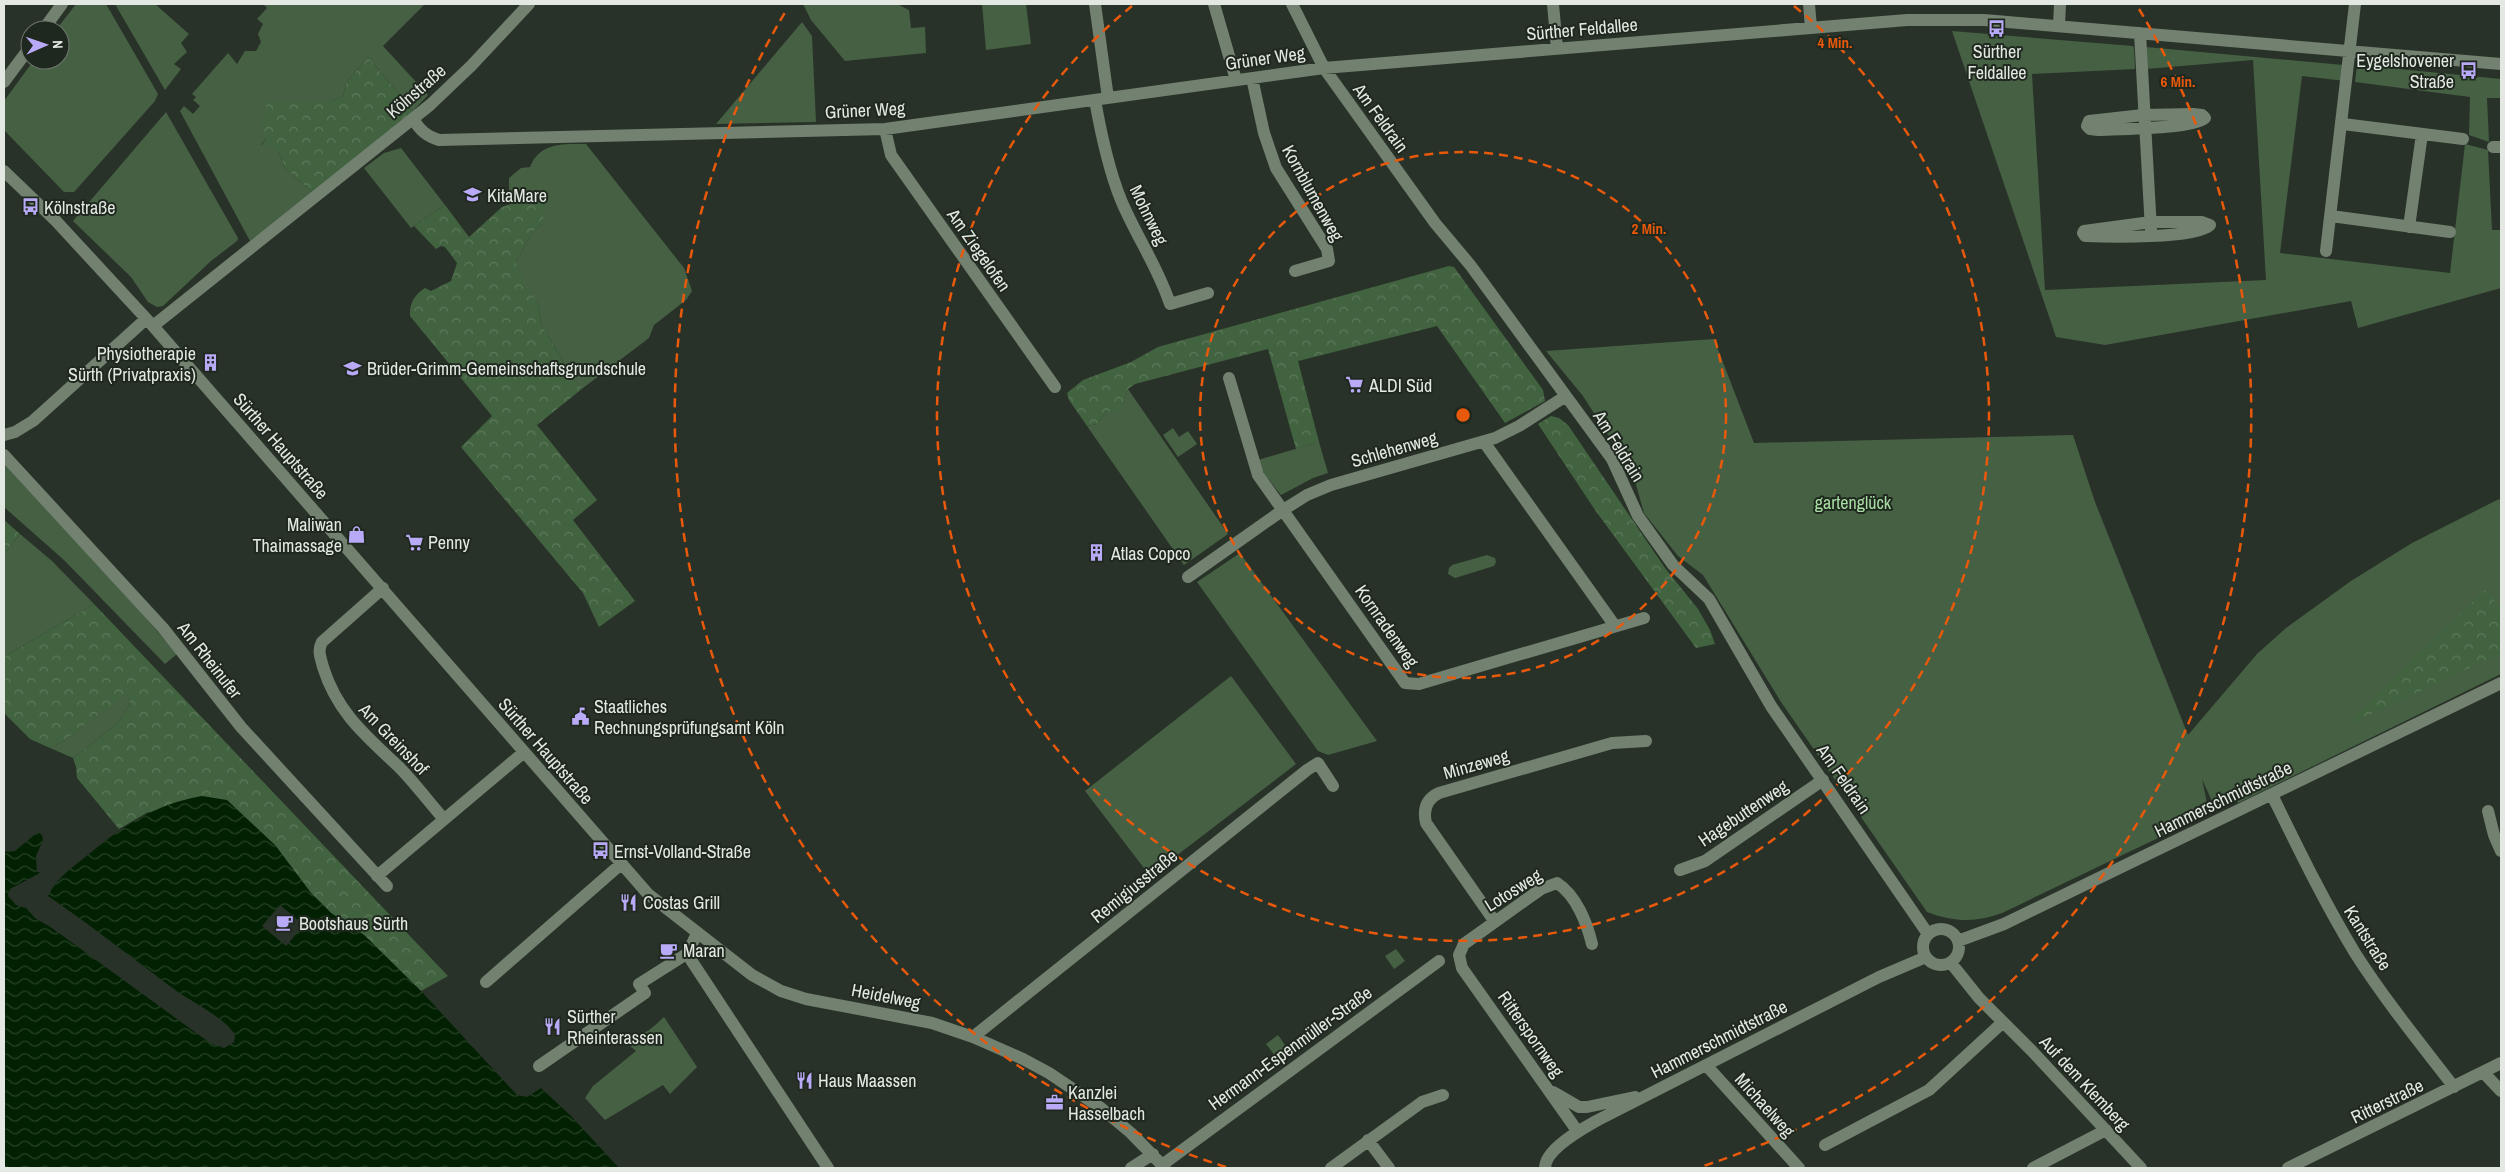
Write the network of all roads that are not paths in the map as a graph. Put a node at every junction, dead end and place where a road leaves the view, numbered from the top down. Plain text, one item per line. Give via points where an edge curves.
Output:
1 (62, 4) edge
2 (529, 4) edge
3 (1095, 4) edge
4 (1214, 4) edge
5 (1292, 4) edge
6 (1553, 4) edge
7 (1809, 4) edge
8 (2060, 4) edge
9 (2356, 4) edge
10 (50, 20) edge
11 (2058, 26) junction
12 (1811, 28) junction
13 (2140, 32) junction
14 (1557, 49) junction
15 (2351, 51) junction
16 (20, 60) edge
17 (2501, 64) edge
18 (1324, 68) junction
19 (1252, 78) junction
20 (1236, 80) junction
21 (4, 82) edge
22 (1108, 98) junction
23 (1095, 100) junction
24 (413, 119) junction
25 (2343, 124) junction
26 (885, 129) junction
27 (2422, 134) junction
28 (2463, 139) dead end
29 (4, 171) edge
30 (2331, 216) junction
31 (2151, 222) junction
32 (2409, 227) junction
33 (2450, 232) dead end
34 (2151, 235) junction
35 (2326, 251) dead end
36 (1295, 270) dead end
37 (1208, 293) dead end
38 (150, 322) junction
39 (1229, 378) dead end
40 (1054, 387) dead end
41 (1566, 396) junction
42 (4, 435) edge
43 (1484, 442) junction
44 (4, 455) edge
45 (1283, 510) junction
46 (1188, 577) dead end
47 (383, 588) junction
48 (1644, 618) dead end
49 (1615, 626) junction
50 (2501, 683) edge
51 (1646, 741) dead end
52 (523, 752) junction
53 (1823, 780) junction
54 (1333, 786) dead end
55 (2272, 795) junction
56 (2488, 811) dead end
57 (443, 818) junction
58 (2501, 851) edge
59 (622, 864) junction
60 (1680, 870) dead end
61 (377, 876) junction
62 (387, 886) dead end
63 (1495, 922) junction
64 (696, 933) junction
65 (1928, 934) junction
66 (1958, 941) junction
67 (1592, 944) dead end
68 (688, 953) junction
69 (1459, 955) joint
70 (1926, 957) junction
71 (1439, 961) dead end
72 (1950, 963) junction
73 (486, 982) dead end
74 (2002, 1023) junction
75 (973, 1037) junction
76 (2501, 1063) edge
77 (1706, 1065) junction
78 (539, 1066) dead end
79 (2483, 1072) junction
80 (2454, 1088) junction
81 (1548, 1090) junction
82 (2501, 1092) edge
83 (1443, 1095) dead end
84 (1648, 1095) junction
85 (2106, 1130) junction
86 (1578, 1132) junction
87 (1368, 1140) junction
88 (1825, 1146) dead end
89 (1152, 1154) junction
90 (1163, 1166) edge
91 (828, 1168) edge
92 (1131, 1168) edge
93 (1331, 1168) edge
94 (1389, 1168) edge
95 (1544, 1168) edge
96 (1799, 1168) edge
97 (2033, 1168) edge
98 (2140, 1168) edge
99 (2288, 1168) edge

1 - 10 street
2 - 24 street, Kölnstraße via 471,66
3 - 22 street
4 - 20 street
5 - 18 street, Am Feldrain
6 - 14 street
7 - 12 street
8 - 11 street
9 - 15 street
11 - 12 street, Sürther Feldallee via 1944,19
11 - 13 street, Sürther Feldallee
12 - 14 street, Sürther Feldallee
13 - 15 street, Sürther Feldallee
13 - 31 street
14 - 18 street, Sürther Feldallee
15 - 17 street, Sürther Feldallee
15 - 25 street
16 - 21 street
18 - 19 street, Grüner Weg
18 - 41 street, Am Feldrain via 1435,224 1472,266
19 - 20 street, Grüner Weg
19 - 36 street, Kornblumenweg via 1264,133 1276,168 1327,249 1330,260
20 - 22 street, Grüner Weg
22 - 23 street, Grüner Weg
23 - 26 street, Grüner Weg
23 - 37 street, Mohnweg via 1100,132 1116,188 1170,304
24 - 26 street, Grüner Weg via 420,130 439,140
24 - 38 street, Kölnstraße
25 - 27 street
25 - 30 street
26 - 40 street, Am Ziegelofen via 891,155
27 - 28 street
27 - 32 street
29 - 38 street, Sürther Hauptstraße via 56,221
30 - 32 street
30 - 35 street
31 - 34 street
31 - 34 street via 2202,222 2210,225 2199,231
31 - 34 street via 2110,226 2084,231 2083,234
32 - 33 street
38 - 42 street, Kölnstraße via 33,421
38 - 47 street, Sürther Hauptstraße
39 - 45 street via 1252,461
41 - 43 street, Schlehenweg via 1519,426
41 - 53 street, Am Feldrain via 1612,460 1638,516 1673,565 1709,599 1771,706
43 - 45 street, Schlehenweg via 1331,485
43 - 49 street
44 - 61 street, Am Rheinufer via 163,628 241,727
45 - 46 street, Schlehenweg
45 - 49 street, Kornradenweg via 1409,685
47 - 52 street, Sürther Hauptstraße
47 - 57 street, Am Greinshof via 322,642 319,653 328,681 344,712 373,745 399,767
48 - 49 street, Kornradenweg
50 - 55 street, Hammerschmidtstraße
51 - 63 street, Minzeweg via 1612,743 1439,793 1428,800 1424,810 1426,823
52 - 57 street
52 - 59 street, Sürther Hauptstraße
53 - 60 street, Hagebuttenweg via 1705,861
53 - 65 street, Am Feldrain
54 - 75 street, Remigiusstraße via 1318,763
55 - 66 street, Hammerschmidtstraße via 2004,924
55 - 80 street, Kantstraße via 2321,894 2356,953
56 - 58 street
57 - 61 street
59 - 64 street, Heidelweg via 648,894
59 - 73 street
61 - 62 street, Am Rheinufer
63 - 67 street, Lotosweg via 1549,884 1557,884 1563,887 1581,912
63 - 69 street, Lotosweg via 1464,944
64 - 68 street
64 - 75 street, Heidelweg via 752,975 781,991 806,999 932,1023
65 - 66 street via 1936,929 1946,929
65 - 70 street via 1923,943
66 - 72 street via 1958,954
68 - 78 street via 639,984 645,993
68 - 91 street
69 - 81 street, Ritterspornweg via 1462,968
70 - 72 street via 1934,964
70 - 77 street, Hammerschmidtstraße via 1879,977
71 - 90 street, Hermann-Espenmüller-Straße
72 - 74 street, Auf dem Klemberg
74 - 85 street, Auf dem Klemberg
74 - 88 street via 1929,1090
75 - 89 street, Heidelweg via 1022,1059 1072,1088 1108,1114
76 - 79 street, Ritterstraße
77 - 84 street, Hammerschmidtstraße
77 - 96 street, Michaelweg
79 - 80 street, Ritterstraße
79 - 82 street
80 - 99 street, Ritterstraße
81 - 84 street via 1586,1107
81 - 86 street, Ritterspornweg
83 - 87 street via 1422,1102
84 - 86 street, Hammerschmidtstraße
85 - 97 street
85 - 98 street, Auf dem Klemberg
86 - 95 street, Hammerschmidtstraße via 1550,1153
87 - 93 street
87 - 94 street
89 - 90 street, Heidelweg
89 - 92 street

